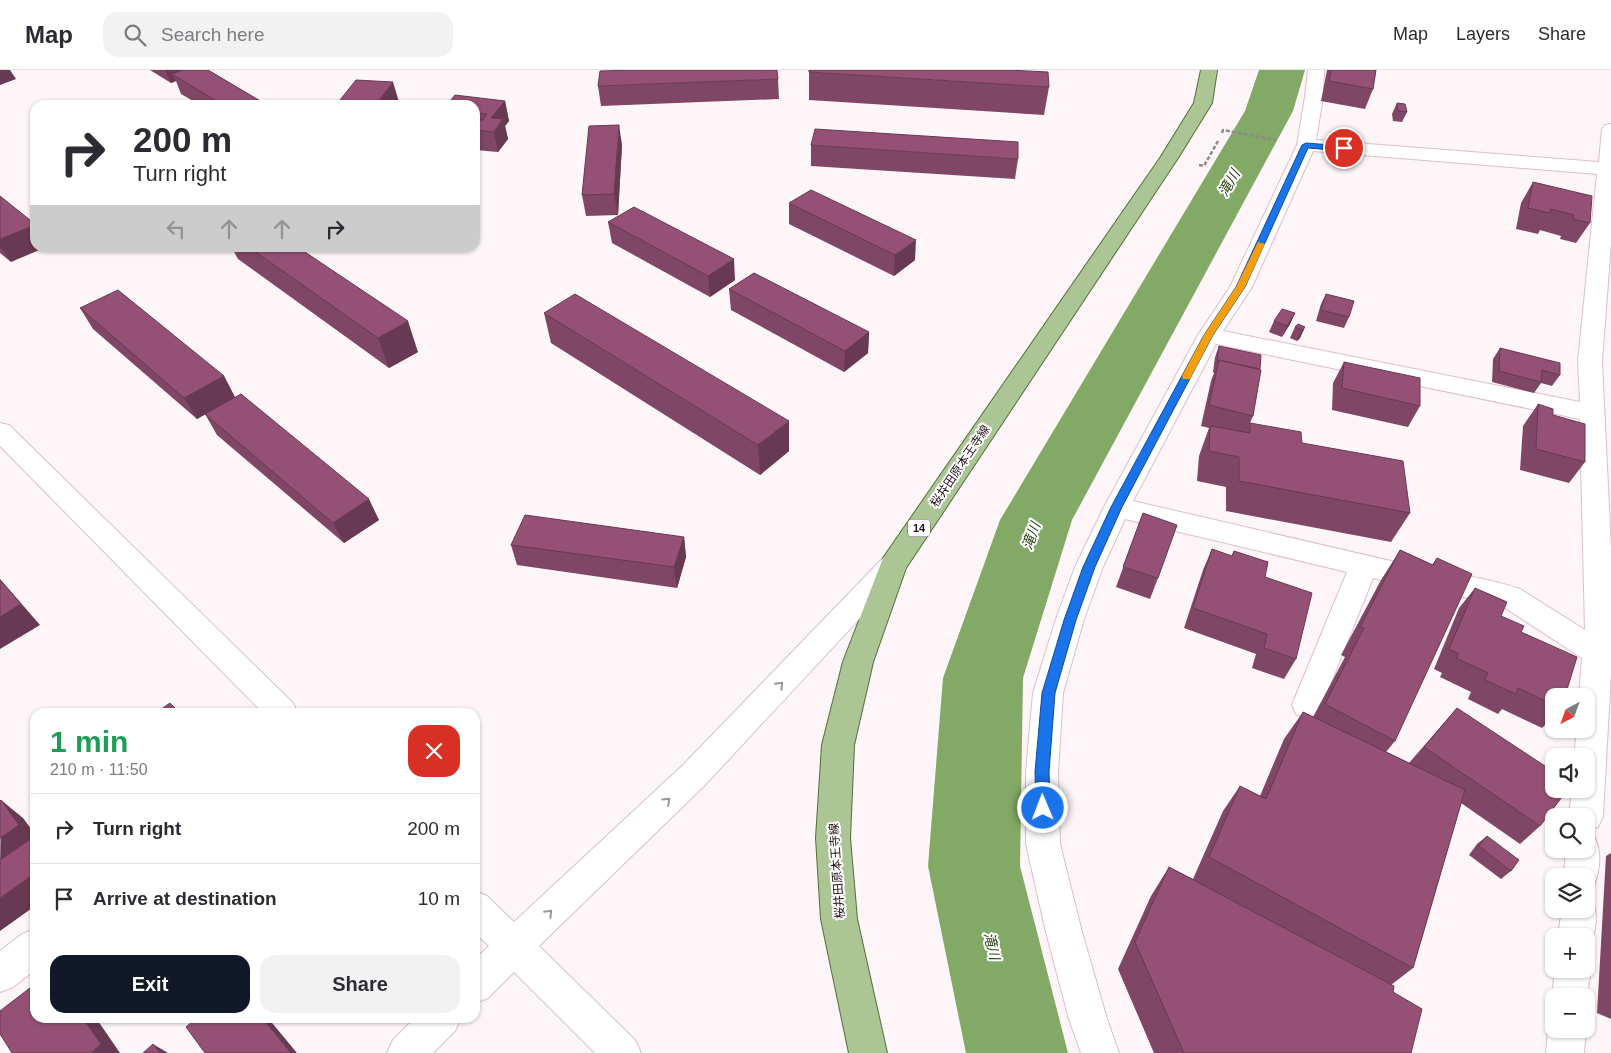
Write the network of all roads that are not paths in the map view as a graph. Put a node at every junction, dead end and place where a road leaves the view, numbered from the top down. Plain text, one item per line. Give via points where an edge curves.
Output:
1 (1209, 70) edge
2 (1316, 70) edge
3 (1611, 129) edge
4 (1306, 145) junction
5 (1609, 169) edge
6 (1209, 335) junction
7 (1600, 365) edge
8 (1590, 413) junction
9 (0, 431) edge
10 (1117, 507) junction
11 (893, 565) junction
12 (1364, 565) junction
13 (1605, 617) edge
14 (1598, 653) junction
15 (1603, 697) edge
16 (1307, 706) dead end
17 (278, 708) edge
18 (1587, 808) edge
19 (480, 913) edge
20 (514, 947) junction
21 (30, 951) edge
22 (0, 974) edge
23 (480, 980) edge
24 (437, 1023) edge
25 (1566, 1038) edge
26 (406, 1053) edge
27 (622, 1053) edge
28 (868, 1053) edge
29 (1100, 1053) edge
30 (1565, 1053) edge

1 - 11 main road, 桜井田原本王寺線 / 14 via 1203,103 1169,158
2 - 4 street
3 - 5 street
4 - 5 street
4 - 6 street via 1241,287
5 - 7 street
6 - 8 street
6 - 10 street
7 - 8 street
8 - 13 street
9 - 17 street
10 - 12 street
10 - 29 street via 1076,602 1048,693 1042,772 1044,844 1064,932
20 -> 11 street via 693,776
11 - 28 main road, 桜井田原本王寺線 / 14 via 858,662 836,764 833,838 839,919
12 - 14 street via 1510,597
12 - 16 street
13 - 14 street
14 - 15 street
15 - 18 street
19 - 20 street
20 - 23 street
20 - 27 street
21 - 22 street
24 - 26 street
25 - 30 street

